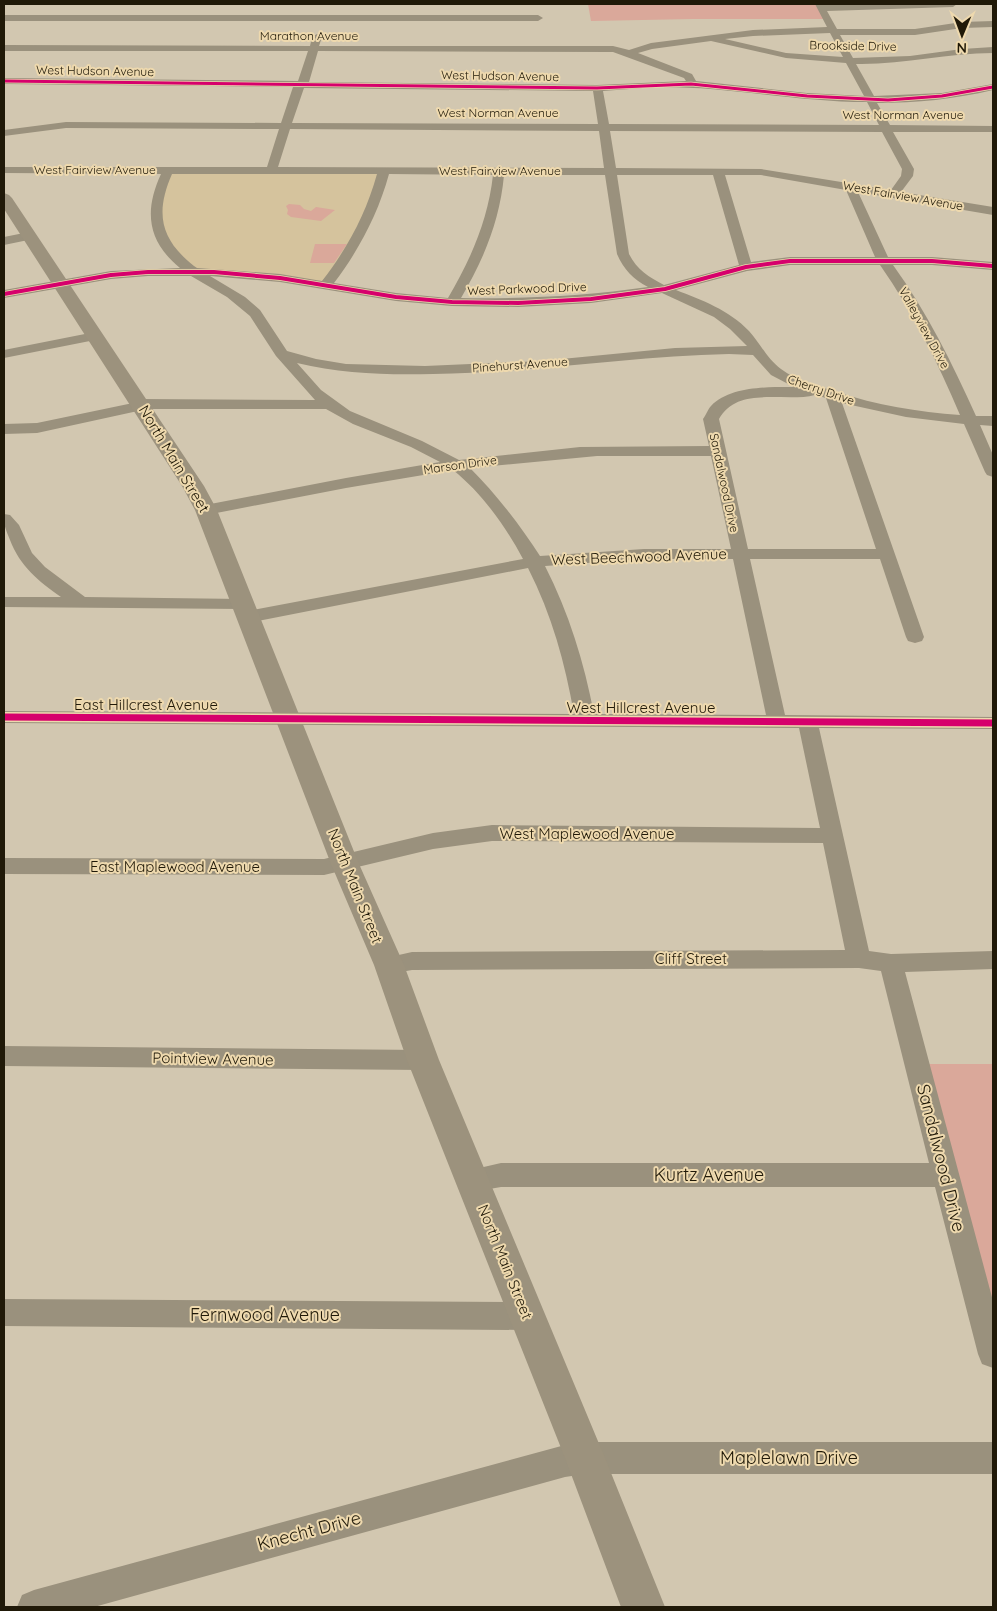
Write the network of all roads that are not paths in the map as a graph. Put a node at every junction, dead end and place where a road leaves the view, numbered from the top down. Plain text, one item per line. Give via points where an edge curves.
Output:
1 (328, 4) edge
2 (953, 4) edge
3 (821, 6) edge
4 (4, 18) edge
5 (323, 18) junction
6 (538, 18) dead end
7 (993, 24) edge
8 (833, 31) junction
9 (714, 39) junction
10 (4, 48) edge
11 (314, 48) junction
12 (993, 50) edge
13 (630, 53) junction
14 (850, 60) junction
15 (689, 80) junction
16 (4, 81) edge
17 (301, 85) junction
18 (597, 88) junction
19 (993, 88) edge
20 (980, 91) junction
21 (993, 94) edge
22 (871, 98) junction
23 (286, 125) junction
24 (604, 127) junction
25 (887, 129) junction
26 (993, 129) edge
27 (4, 133) edge
28 (4, 170) edge
29 (168, 170) junction
30 (271, 171) junction
31 (384, 171) junction
32 (499, 171) junction
33 (611, 172) junction
34 (718, 172) junction
35 (850, 186) junction
36 (894, 194) junction
37 (4, 198) edge
38 (993, 211) edge
39 (16, 239) edge
40 (883, 260) junction
41 (993, 266) edge
42 (746, 267) junction
43 (195, 272) junction
44 (270, 277) junction
45 (60, 283) junction
46 (326, 285) junction
47 (665, 289) junction
48 (4, 294) edge
49 (236, 296) junction
50 (452, 302) junction
51 (94, 336) junction
52 (756, 351) junction
53 (4, 354) edge
54 (285, 355) junction
55 (328, 368) junction
56 (308, 384) junction
57 (826, 393) junction
58 (141, 405) junction
59 (331, 406) junction
60 (971, 421) junction
61 (993, 421) edge
62 (4, 429) edge
63 (717, 451) junction
64 (456, 465) junction
65 (993, 472) edge
66 (206, 510) junction
67 (4, 519) edge
68 (739, 554) junction
69 (885, 554) junction
70 (535, 562) junction
71 (4, 602) edge
72 (81, 603) junction
73 (245, 610) junction
74 (915, 637) dead end
75 (4, 717) edge
76 (288, 719) junction
77 (584, 720) junction
78 (777, 722) junction
79 (808, 722) junction
80 (993, 723) edge
81 (832, 836) junction
82 (345, 864) junction
83 (4, 866) edge
84 (859, 959) junction
85 (993, 960) edge
86 (892, 963) junction
87 (389, 965) junction
88 (4, 1056) edge
89 (423, 1060) junction
90 (945, 1175) junction
91 (472, 1180) junction
92 (4, 1312) edge
93 (526, 1316) junction
94 (993, 1354) edge
95 (585, 1458) junction
96 (993, 1458) edge
97 (34, 1607) edge
98 (643, 1607) edge

1 - 5 street
2 - 3 street
3 - 8 street
4 - 5 street
5 - 6 street
5 - 11 street
7 - 8 street via 915,32
8 - 9 street via 767,32
8 - 14 street
9 - 13 street via 643,48
9 - 14 street, Brookside Drive via 770,54
10 - 11 street, Marathon Avenue via 95,44
11 - 13 street, Marathon Avenue via 539,44
11 - 17 street
12 - 14 street, Brookside Drive via 955,51 899,60
13 - 15 street, Marathon Avenue
14 - 22 street
15 - 18 street, West Hudson Avenue
15 - 22 street, West Hudson Avenue via 804,96
16 - 17 street, West Hudson Avenue
17 - 18 street, West Hudson Avenue
17 - 23 street
18 - 24 street, Cherry Drive
19 - 20 street, West Hudson Avenue
20 - 21 street
20 - 22 street, West Hudson Avenue via 931,98
22 - 25 street
23 - 24 street, West Norman Avenue
23 - 27 street, West Norman Avenue via 66,125
23 - 30 street
24 - 25 street, West Norman Avenue
24 - 33 street, Cherry Drive
25 - 26 street, West Norman Avenue
25 - 36 street via 908,169 907,176
28 - 29 street, West Fairview Avenue
29 - 30 street, West Fairview Avenue
29 - 43 street via 156,204 157,230 174,255
30 - 31 street, West Fairview Avenue
31 - 32 street, West Fairview Avenue
31 - 46 street via 368,221 342,266
32 - 33 street, West Fairview Avenue
32 - 50 street via 488,230 476,261
33 - 34 street, West Fairview Avenue
33 - 47 street, Cherry Drive via 624,260 641,278
34 - 35 street, West Fairview Avenue via 768,173
34 - 42 street
35 - 36 street, West Fairview Avenue
35 - 40 street, Valleyview Drive
36 - 38 street, West Fairview Avenue
37 - 39 main road, North Main Street
39 - 45 main road, North Main Street
40 - 41 street, West Parkwood Drive
40 - 42 street, West Parkwood Drive via 809,259
40 - 60 street, Valleyview Drive via 927,329
42 - 47 street, West Parkwood Drive
43 - 44 street, West Parkwood Drive
43 - 45 street, West Parkwood Drive via 130,273
43 - 49 street
44 - 46 street, West Parkwood Drive
44 - 49 street via 247,284 239,289
45 - 48 street, West Parkwood Drive
45 - 51 main road, North Main Street
46 - 50 street, West Parkwood Drive via 396,297
47 - 50 street, West Parkwood Drive via 569,301
47 - 52 street, Cherry Drive via 721,315 740,330
49 - 54 street via 257,316
51 - 53 street
51 - 58 main road, North Main Street
52 - 55 street, Pinehurst Avenue via 674,352 462,369
52 - 57 street, Cherry Drive via 775,372
54 - 55 street, Pinehurst Avenue
54 - 56 street
55 - 56 street via 315,373
56 - 59 street
57 - 60 street, Cherry Drive via 882,408
57 - 63 street, Sandalwood Drive via 753,394 725,402 714,411 711,419
57 - 69 street
58 - 59 street
58 - 62 street via 37,428
58 - 66 main road, North Main Street
59 - 64 street via 358,421 420,444
60 - 61 street, Cherry Drive
60 - 65 street, Valleyview Drive
63 - 64 street, Marson Drive via 581,452
63 - 68 street, Sandalwood Drive
64 - 66 street, Marson Drive
64 - 70 street via 498,508
66 - 73 main road, North Main Street
67 - 72 street via 15,530 27,558 38,570
68 - 69 street, West Beechwood Avenue
68 - 70 street, West Beechwood Avenue via 644,554
68 - 78 street, Sandalwood Drive
69 - 74 street
70 - 73 street, West Beechwood Avenue
70 - 77 street via 560,614 579,684
71 - 72 street, West Beechwood Avenue
72 - 73 street, West Beechwood Avenue
73 - 76 main road, North Main Street
75 - 76 street, East Hillcrest Avenue
76 - 77 street, West Hillcrest Avenue
76 - 82 main road, North Main Street
77 - 78 street, West Hillcrest Avenue
78 - 79 street, West Hillcrest Avenue
79 - 80 street, West Hillcrest Avenue
79 - 81 street
81 - 82 street, West Maplewood Avenue via 492,833 432,841
81 - 84 street
82 - 83 street, East Maplewood Avenue via 324,868
82 - 87 main road, North Main Street
84 - 86 street, Cliff Street
84 - 87 street, Cliff Street via 412,961
85 - 86 street, Cliff Street
86 - 90 street, Sandalwood Drive
87 - 89 main road, North Main Street
88 - 89 street, Pointview Avenue
89 - 91 main road, North Main Street
90 - 91 street, Kurtz Avenue via 511,1175
90 - 94 street, Sandalwood Drive
91 - 93 main road, North Main Street
92 - 93 street, Fernwood Avenue
93 - 95 main road, North Main Street
95 - 96 street, Maplelawn Drive
95 - 97 street, Knecht Drive
95 - 98 main road, North Main Street

